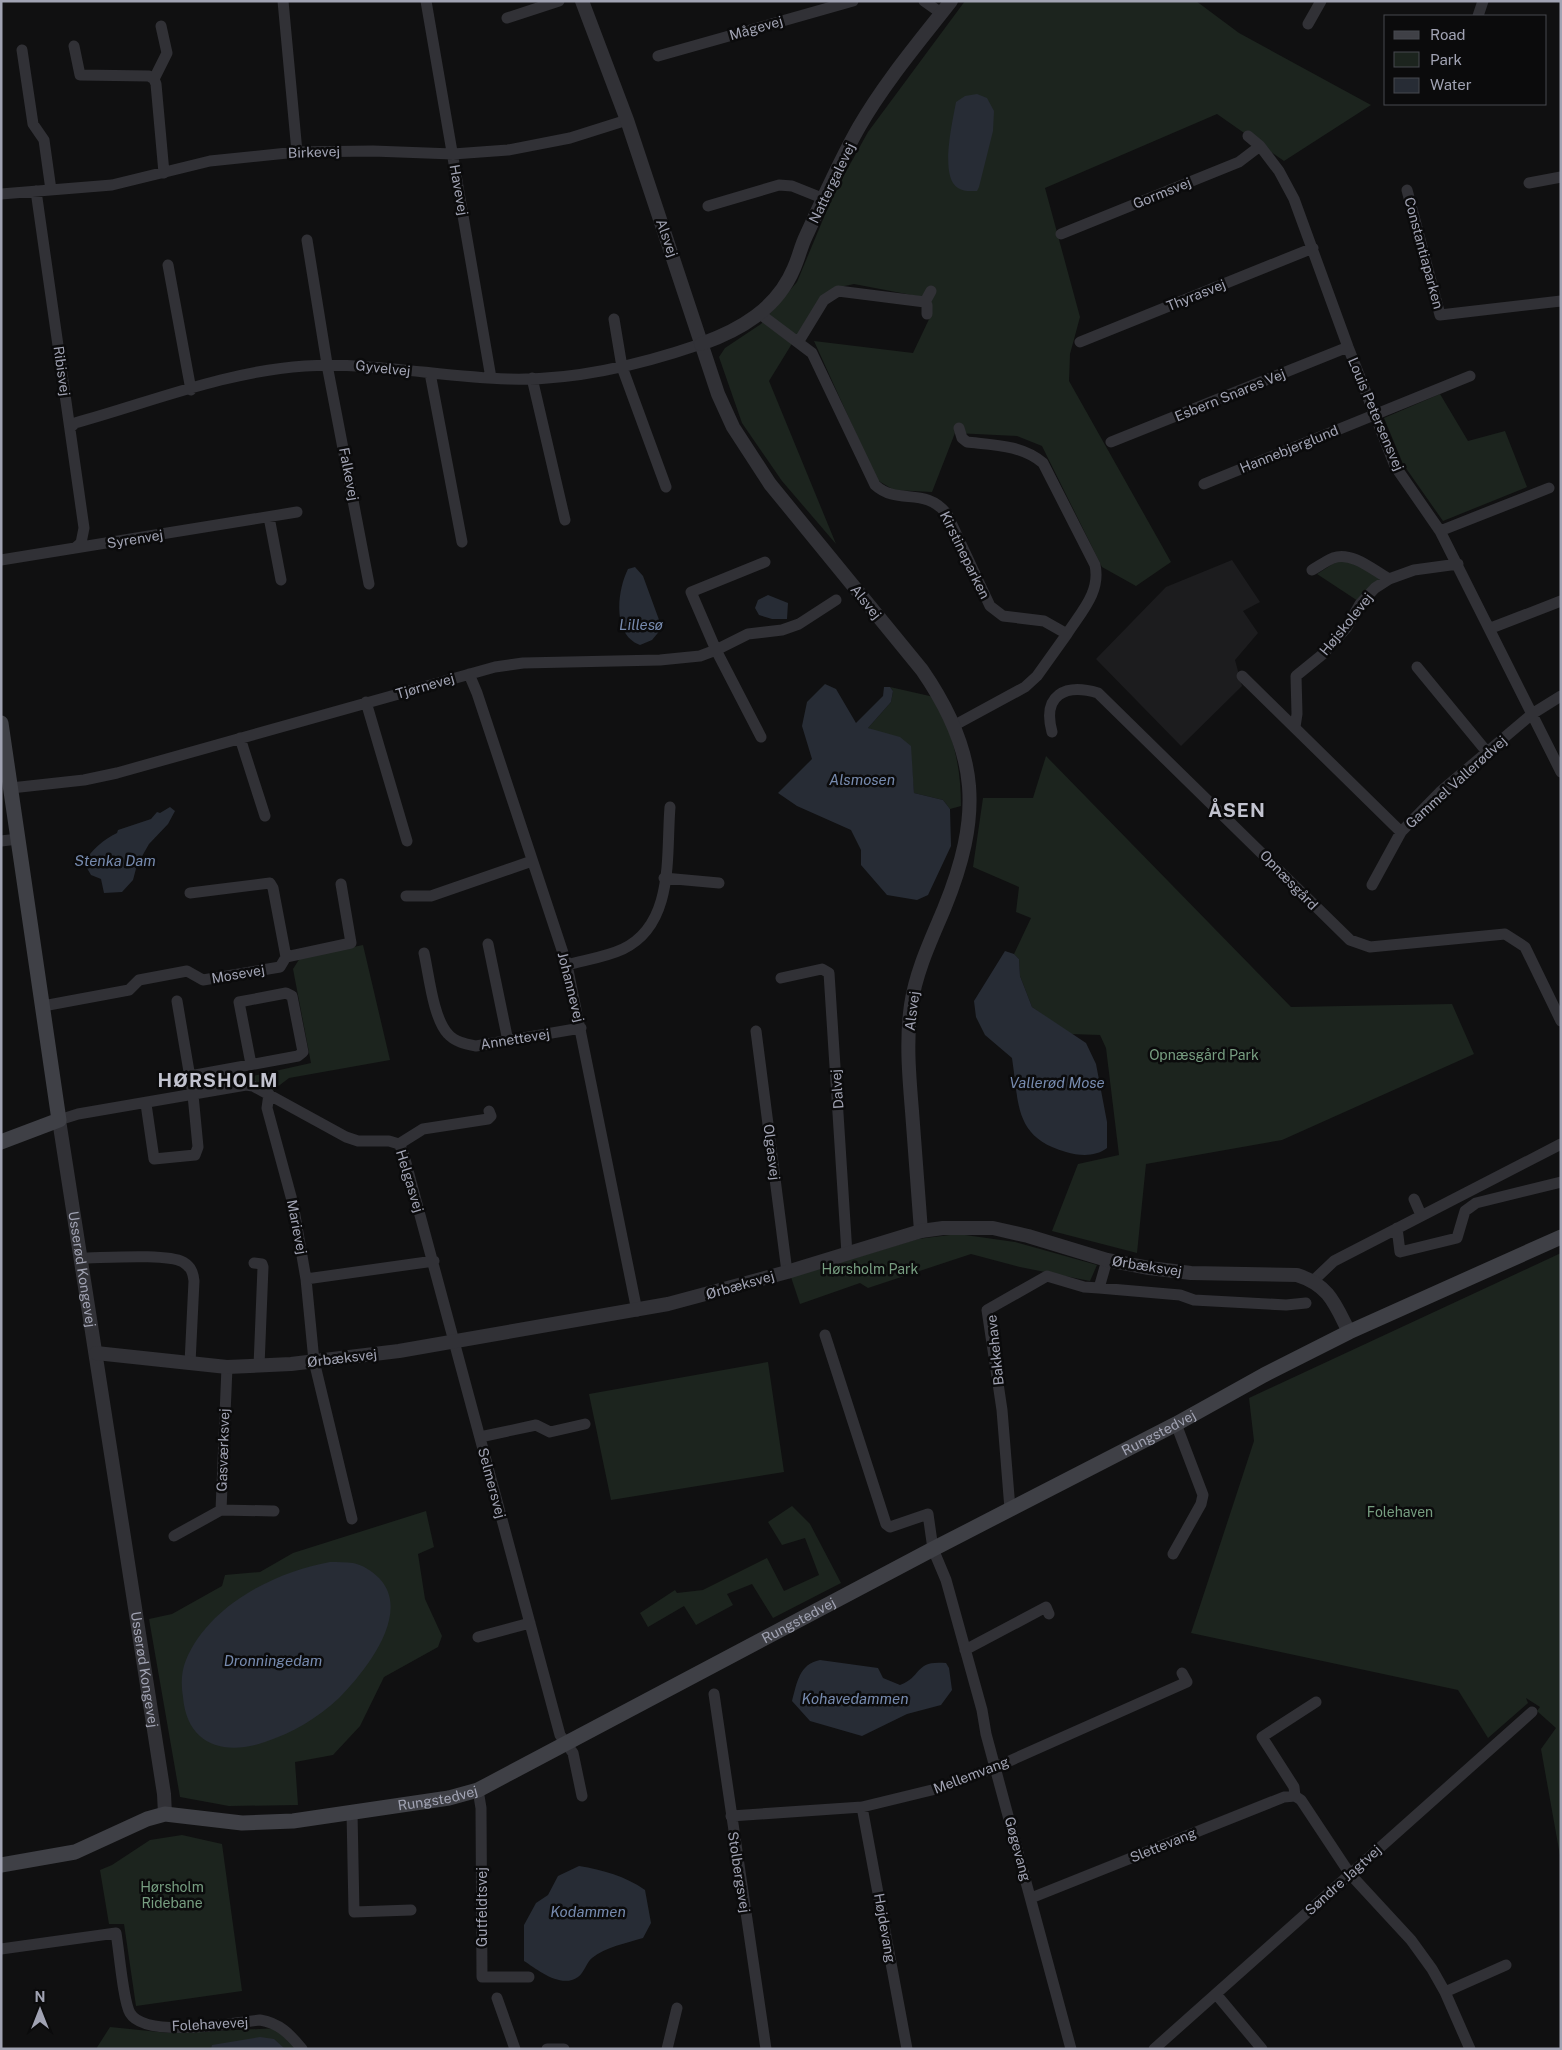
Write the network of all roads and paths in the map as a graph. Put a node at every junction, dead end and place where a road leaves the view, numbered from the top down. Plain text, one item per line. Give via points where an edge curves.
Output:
1 (283, 1) edge
2 (426, 1) edge
3 (560, 1) edge
4 (582, 1) edge
5 (853, 1) edge
6 (924, 1) edge
7 (950, 1) edge
8 (1321, 1) edge
9 (1483, 1) edge
10 (941, 13) junction
11 (1478, 15) edge
12 (507, 18) dead end
13 (1308, 24) dead end
14 (161, 26) dead end
15 (74, 46) dead end
16 (22, 50) dead end
17 (658, 56) dead end
18 (154, 79) junction
19 (627, 120) junction
20 (1248, 136) dead end
21 (1260, 146) junction
22 (297, 152) junction
23 (453, 154) junction
24 (164, 173) junction
25 (1561, 177) edge
26 (1529, 182) dead end
27 (36, 190) junction
28 (51, 190) junction
29 (1407, 190) dead end
30 (1, 194) edge
31 (822, 198) junction
32 (708, 206) dead end
33 (1061, 234) dead end
34 (307, 240) dead end
35 (1313, 248) junction
36 (168, 265) dead end
37 (932, 291) dead end
38 (1561, 301) edge
39 (924, 302) junction
40 (760, 314) junction
41 (927, 314) dead end
42 (614, 319) dead end
43 (799, 341) junction
44 (1080, 342) dead end
45 (701, 344) junction
46 (1348, 347) junction
47 (328, 365) junction
48 (622, 367) junction
49 (430, 373) junction
50 (1470, 376) dead end
51 (491, 378) junction
52 (532, 378) junction
53 (191, 390) junction
54 (1375, 416) junction
55 (70, 428) junction
56 (958, 428) dead end
57 (1111, 442) dead end
58 (1204, 484) dead end
59 (666, 487) dead end
60 (1548, 488) dead end
61 (297, 512) dead end
62 (269, 517) junction
63 (565, 520) dead end
64 (1440, 531) junction
65 (462, 542) dead end
66 (75, 548) junction
67 (1, 560) edge
68 (765, 562) dead end
69 (1458, 564) junction
70 (1312, 570) dead end
71 (1388, 579) junction
72 (281, 580) dead end
73 (369, 584) dead end
74 (836, 600) dead end
75 (1561, 601) edge
76 (1491, 628) junction
77 (1067, 634) junction
78 (716, 650) junction
79 (1417, 667) dead end
80 (469, 674) junction
81 (1242, 676) dead end
82 (1561, 696) edge
83 (366, 702) junction
84 (1532, 714) junction
85 (1, 723) edge
86 (955, 725) junction
87 (1295, 727) junction
88 (1052, 732) dead end
89 (761, 737) dead end
90 (240, 738) junction
91 (1487, 752) junction
92 (1561, 772) edge
93 (11, 788) junction
94 (670, 807) dead end
95 (265, 816) dead end
96 (1401, 832) junction
97 (18, 839) junction
98 (1, 841) edge
99 (407, 841) dead end
100 (532, 860) junction
101 (664, 878) junction
102 (719, 883) dead end
103 (341, 884) dead end
104 (1372, 885) dead end
105 (190, 893) dead end
106 (406, 896) dead end
107 (488, 944) dead end
108 (424, 953) dead end
109 (286, 957) junction
110 (567, 965) junction
111 (782, 978) dead end
112 (177, 1001) dead end
113 (43, 1006) junction
114 (1561, 1021) edge
115 (581, 1028) junction
116 (756, 1031) dead end
117 (508, 1041) junction
118 (251, 1064) junction
119 (190, 1076) junction
120 (269, 1094) junction
121 (193, 1095) junction
122 (146, 1104) junction
123 (489, 1111) dead end
124 (59, 1120) junction
125 (1, 1142) edge
126 (399, 1144) junction
127 (1561, 1144) edge
128 (1561, 1182) edge
129 (1414, 1199) dead end
130 (1421, 1215) junction
131 (1397, 1228) junction
132 (921, 1232) junction
133 (1561, 1237) edge
134 (847, 1254) junction
135 (80, 1258) junction
136 (1107, 1260) junction
137 (434, 1261) junction
138 (254, 1263) dead end
139 (787, 1272) junction
140 (306, 1279) junction
141 (1314, 1280) junction
142 (1098, 1288) junction
143 (1306, 1303) dead end
144 (637, 1311) junction
145 (1349, 1332) junction
146 (825, 1335) dead end
147 (453, 1343) junction
148 (96, 1354) junction
149 (314, 1362) junction
150 (190, 1363) junction
151 (259, 1366) junction
152 (227, 1367) junction
153 (585, 1424) dead end
154 (1176, 1424) junction
155 (480, 1438) junction
156 (1010, 1509) junction
157 (221, 1510) junction
158 (274, 1511) dead end
159 (352, 1519) dead end
160 (174, 1536) dead end
161 (933, 1549) junction
162 (1173, 1554) dead end
163 (1049, 1614) dead end
164 (530, 1623) junction
165 (478, 1636) dead end
166 (965, 1650) junction
167 (1182, 1673) dead end
168 (714, 1694) dead end
169 (1316, 1702) dead end
170 (1532, 1712) dead end
171 (566, 1744) junction
172 (996, 1767) junction
173 (478, 1790) junction
174 (582, 1796) dead end
175 (1295, 1796) junction
176 (862, 1806) junction
177 (352, 1812) junction
178 (165, 1814) junction
179 (731, 1816) junction
180 (1, 1865) edge
181 (1350, 1874) junction
182 (1031, 1898) junction
183 (411, 1910) dead end
184 (1, 1950) edge
185 (1506, 1965) dead end
186 (529, 1977) dead end
187 (1445, 1992) junction
188 (1216, 1994) junction
189 (497, 1998) dead end
190 (677, 2008) dead end
191 (302, 2049) edge
192 (515, 2049) edge
193 (547, 2049) edge
194 (564, 2049) edge
195 (667, 2049) edge
196 (766, 2049) edge
197 (907, 2049) edge
198 (1071, 2049) edge
199 (1154, 2049) edge
200 (1262, 2049) edge
201 (1470, 2049) edge

1 - 22 street
2 - 23 street, Havevej
3 - 12 street
4 - 19 street, Alsvej
5 - 17 street, Mågevej
6 - 10 street
7 - 10 street, Nattergalevej
8 - 13 street
9 - 11 street
10 - 31 street, Nattergalevej via 884,88
14 - 18 street via 167,53
15 - 18 street via 80,75 149,76
16 - 28 street via 33,124 44,140
18 - 24 street
19 - 23 street, Birkevej via 570,138 508,150
19 - 45 street, Alsvej
20 - 21 street, Louis Petersensvej
21 - 33 street, Gormsvej via 1238,162
21 - 35 street, Louis Petersensvej via 1294,199
22 - 23 street, Birkevej
22 - 24 street, Birkevej via 210,161
23 - 51 street, Havevej
24 - 28 street, Birkevej via 112,185
25 - 26 street
27 - 28 street, Birkevej
27 - 30 street, Birkevej
27 - 55 street, Ribisvej
29 - 38 street, Constantiaparken via 1440,315
31 - 32 street via 792,186 780,185
31 - 40 street, Nattergalevej via 794,269
34 - 47 street, Falkevej
35 - 44 street, Thyrasvej
35 - 46 street, Louis Petersensvej
36 - 53 street
37 - 39 street
39 - 41 street
39 - 43 street via 838,291 824,300
40 - 43 street, Kirstineparken
40 - 45 street, Nattergalevej via 730,334
42 - 48 street
43 - 77 street, Kirstineparken via 812,353 875,486 893,495 922,497 941,506 986,600 994,610 1010,617 1044,620
45 - 48 street, Gyvelvej
45 - 86 street, Alsvej via 718,394 753,460 922,670
46 - 54 street, Louis Petersensvej
46 - 57 street, Esbern Snares Vej
47 - 49 street, Gyvelvej via 377,366
47 - 53 street, Gyvelvej via 262,371
47 - 73 street, Falkevej
48 - 52 street, Gyvelvej
48 - 59 street
49 - 51 street, Gyvelvej
49 - 65 street
50 - 54 street, Hannebjerglund
51 - 52 street, Gyvelvej
52 - 63 street
53 - 55 street, Gyvelvej
54 - 58 street, Hannebjerglund
54 - 64 street, Louis Petersensvej via 1395,466
55 - 66 street, Ribisvej via 84,528 81,543
56 - 77 street via 967,442 1018,448 1043,463 1095,565 1098,577 1095,590
60 - 64 street
61 - 62 street, Syrenvej
62 - 66 street, Syrenvej
62 - 72 street
64 - 69 street, Louis Petersensvej
66 - 67 street, Syrenvej
68 - 78 street via 691,592
69 - 71 street, Højskolevej via 1414,570
69 - 76 street, Louis Petersensvej
70 - 71 street via 1334,558 1354,558
71 - 87 street, Højskolevej via 1360,604 1347,627 1323,654 1296,676
74 - 78 street, Tjørnevej via 798,624 782,630 748,634
75 - 76 street
76 - 84 street, Louis Petersensvej
77 - 86 street via 1037,676 1025,687
78 - 80 street, Tjørnevej via 700,656 660,660 523,663
78 - 89 street
79 - 91 street
80 - 83 street, Tjørnevej
80 - 100 street, Johannevej
81 - 87 street
82 - 84 street, Gammel Vallerødvej
83 - 90 street, Tjørnevej
83 - 99 street
84 - 91 street, Gammel Vallerødvej
84 - 92 street, Louis Petersensvej
85 - 93 main road, Usserød Kongevej
86 - 132 street, Alsvej via 969,777 967,840 957,877 916,983 908,1032
87 - 96 street
88 - 114 street, Opnæsgård via 1049,719 1057,697 1070,689 1098,693 1350,940 1370,946 1505,934 1525,947
90 - 93 street, Tjørnevej via 113,774
90 - 95 street
91 - 96 street, Gammel Vallerødvej via 1440,792
93 - 97 main road, Usserød Kongevej
94 - 101 street
96 - 104 street, Gammel Vallerødvej
97 - 98 street
97 - 113 main road, Usserød Kongevej
100 - 106 street via 431,896
100 - 110 street, Johannevej
101 - 102 street
101 - 110 street via 660,908 641,936 622,949
103 - 109 street, Mosevej via 351,943
105 - 109 street via 270,883
107 - 117 street
108 - 117 street, Annettevej via 440,1022 448,1035 476,1046
109 - 113 street, Mosevej via 280,967 203,980 187,971 139,980 129,990
110 - 115 street, Johannevej
111 - 134 street, Dalvej via 822,969 829,973
112 - 119 street
113 - 124 main road, Usserød Kongevej
115 - 117 street, Annettevej
115 - 144 street, Johannevej
116 - 139 street, Olgasvej
118 - 118 street via 239,1002 286,993 292,996 303,1052 298,1056
118 - 119 street
119 - 121 street
120 - 121 street via 246,1085
120 - 126 street via 358,1141
120 - 140 street, Marievej via 267,1108 293,1204
121 - 122 street
121 - 122 street via 198,1147 195,1155 154,1159
122 - 124 street
123 - 126 street, Helgasvej via 488,1119 423,1130
124 - 125 main road
124 - 135 street, Usserød Kongevej
126 - 137 street, Helgasvej
127 - 130 street
128 - 131 street via 1476,1203 1465,1211 1457,1238 1400,1252
129 - 130 street
130 - 131 street
131 - 141 street via 1334,1261
132 - 134 street, Ørbæksvej
132 - 136 street, Ørbæksvej via 950,1227 993,1228
133 - 145 main road, Rungstedvej
134 - 139 street, Ørbæksvej
135 - 148 street, Usserød Kongevej
135 - 150 street via 171,1258 188,1266 194,1281
136 - 141 street, Ørbæksvej via 1191,1273 1297,1275
136 - 142 street
137 - 140 street
137 - 147 street, Helgasvej
138 - 151 street via 263,1267
139 - 144 street, Ørbæksvej
140 - 149 street, Marievej
141 - 145 street via 1333,1301
142 - 143 street, Bakkehave via 1180,1295 1194,1300 1286,1305
142 - 156 street, Bakkehave via 1047,1276 987,1310 1002,1410
144 - 147 street, Ørbæksvej
145 - 154 main road, Rungstedvej
146 - 161 street via 886,1524 890,1527 928,1514
147 - 149 street, Ørbæksvej
147 - 155 street, Selmersvej
148 - 150 street, Ørbæksvej
148 - 178 street, Usserød Kongevej
149 - 151 street, Ørbæksvej
149 - 159 street, Marievej
150 - 152 street, Ørbæksvej
151 - 152 street, Ørbæksvej
152 - 157 street, Gasværksvej
153 - 155 street via 550,1432 536,1425
154 - 156 main road, Rungstedvej
154 - 162 street via 1202,1495 1201,1504
155 - 164 street, Selmersvej
156 - 161 main road, Rungstedvej
157 - 158 street, Gasværksvej
157 - 160 street
161 - 166 street, Gøgevang via 946,1580
161 - 171 main road, Rungstedvej
163 - 166 street via 1046,1607
164 - 165 street
164 - 171 street, Selmersvej via 560,1735
166 - 172 street, Gøgevang
167 - 172 street, Mellemvang via 1187,1682
168 - 179 street, Stolbergsvej
169 - 175 street via 1262,1737 1294,1787
170 - 181 street, Søndre Jagtvej
171 - 173 main road, Rungstedvej
171 - 174 street, Selmersvej via 573,1753
172 - 176 street, Mellemvang via 940,1788
172 - 182 street, Gøgevang
173 - 177 main road, Rungstedvej via 449,1798
173 - 186 street, Gutfeldtsvej via 481,1808 482,1977
175 - 181 street via 1301,1800
175 - 182 street, Slettevang via 1284,1797
176 - 179 street, Mellemvang
176 - 197 street, Højdevang
177 - 178 main road, Rungstedvej via 293,1821 242,1823
177 - 183 street via 354,1912
178 - 180 main road, Rungstedvej via 74,1852
179 - 196 street, Stolbergsvej
181 - 187 street via 1411,1940
181 - 188 street, Søndre Jagtvej
182 - 198 street, Gøgevang
184 - 191 street, Folehavevej via 116,1933 128,2010 137,2020 153,2026 193,2028 260,2020 284,2029
185 - 187 street
187 - 201 street
188 - 199 street, Søndre Jagtvej
188 - 200 street
189 - 192 street
190 - 195 street
193 - 194 street

